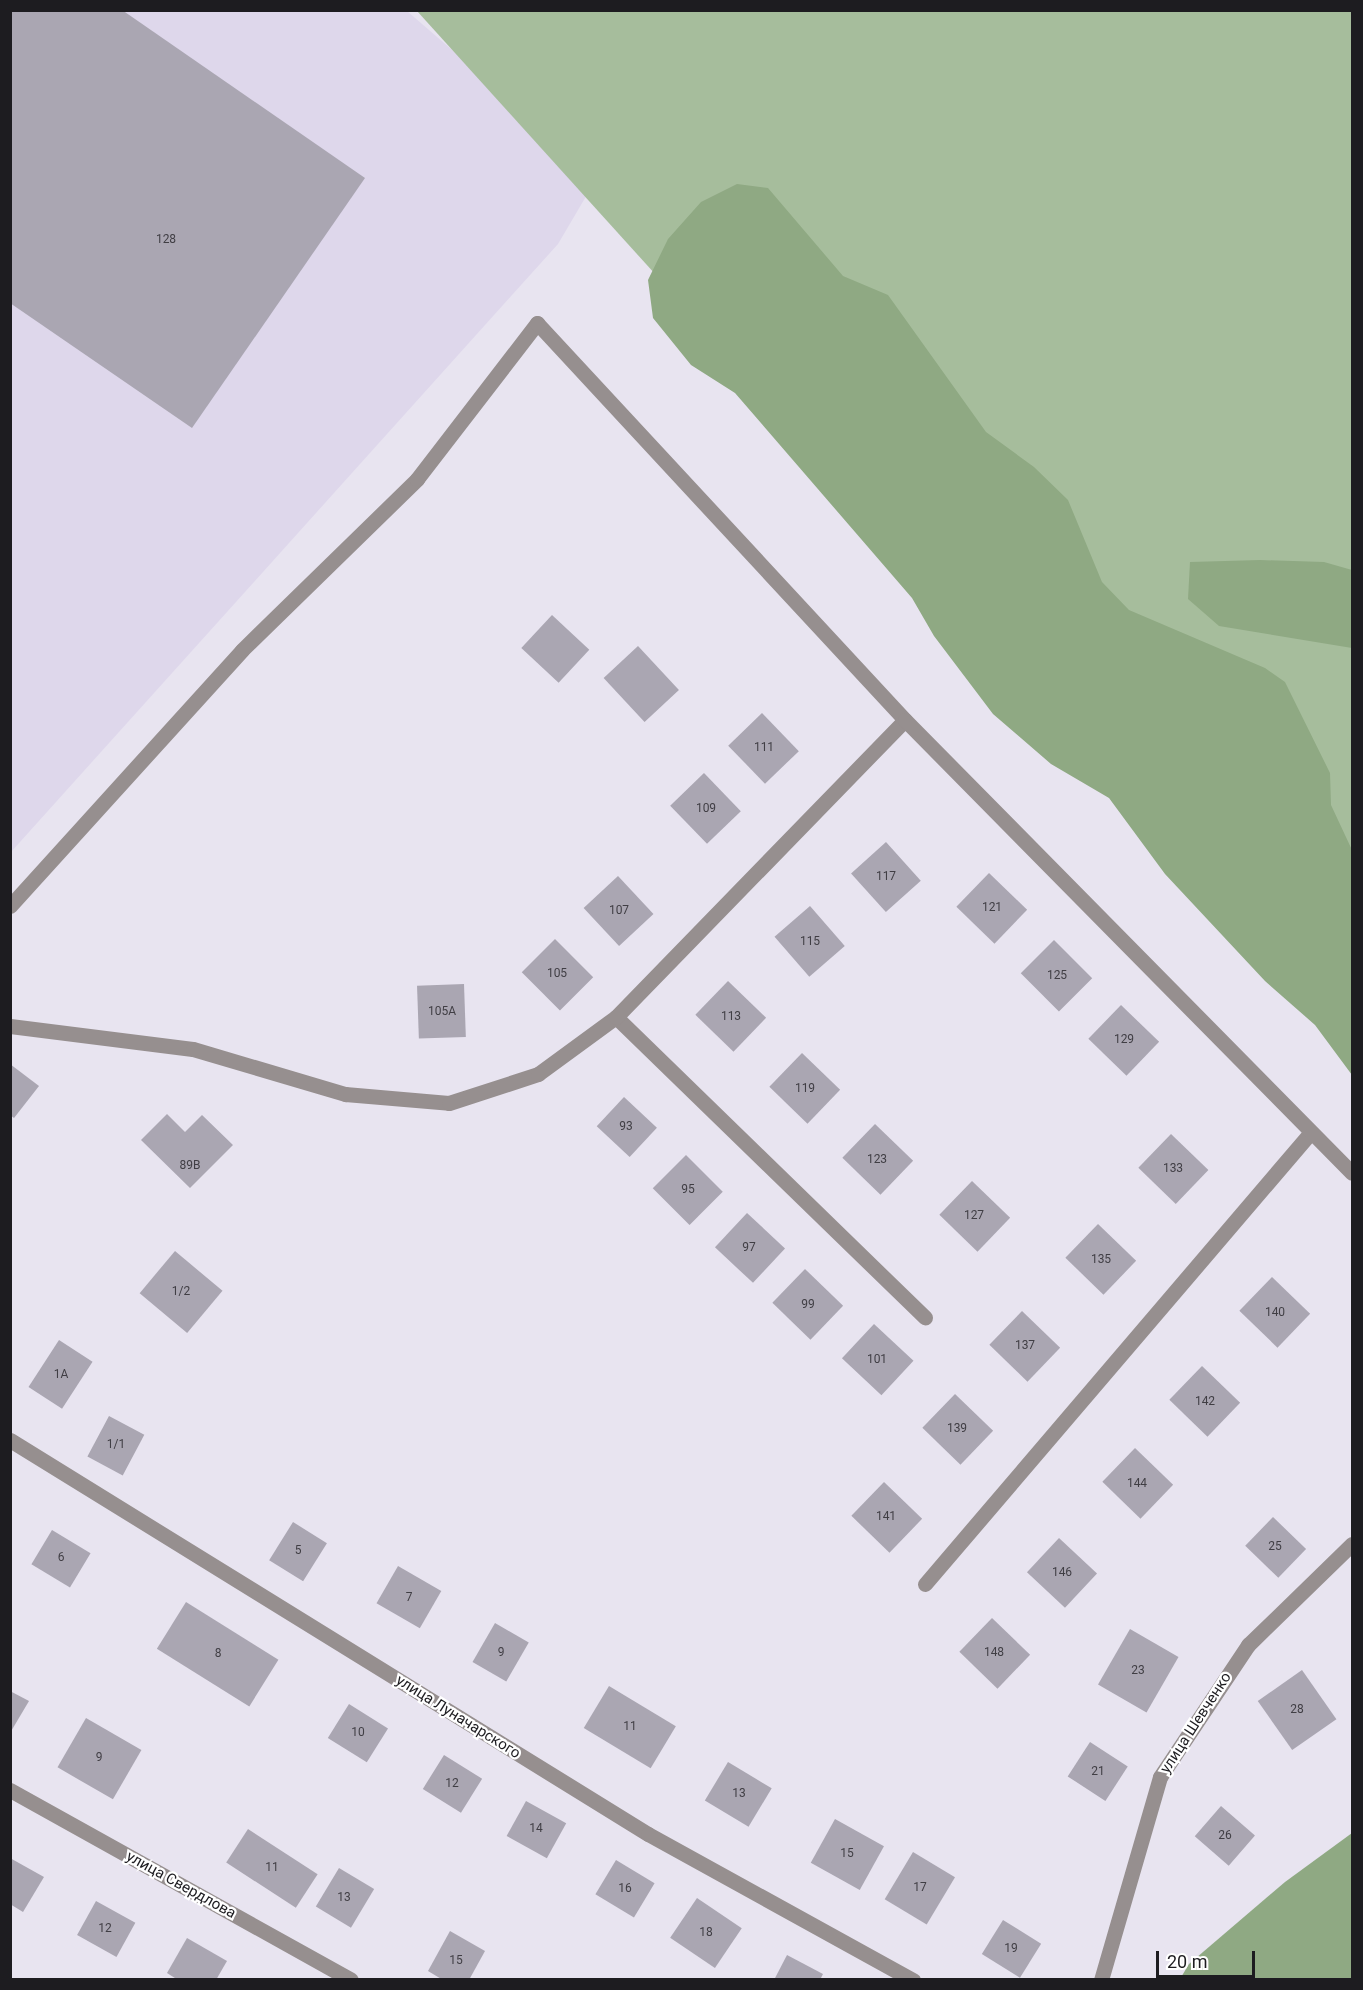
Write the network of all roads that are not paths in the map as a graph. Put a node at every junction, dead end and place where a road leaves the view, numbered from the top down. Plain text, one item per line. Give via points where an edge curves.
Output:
1 (905, 720) junction
2 (10, 906) edge
3 (616, 1017) junction
4 (10, 1026) edge
5 (1311, 1132) junction
6 (1353, 1173) edge
7 (925, 1317) dead end
8 (10, 1440) edge
9 (1353, 1544) edge
10 (925, 1584) dead end
11 (10, 1790) edge
12 (351, 1980) edge
13 (913, 1980) edge
14 (1101, 1980) edge

1 - 2 street via 537,324 417,479 242,650
1 - 3 street
1 - 5 street
3 - 4 street via 538,1074 448,1103 345,1094 193,1049
3 - 7 street
5 - 6 street
5 - 10 street
8 - 13 street, улица Луначарского via 648,1834
9 - 14 street, улица Шевченко via 1248,1645 1160,1777
11 - 12 street, улица Свердлова

